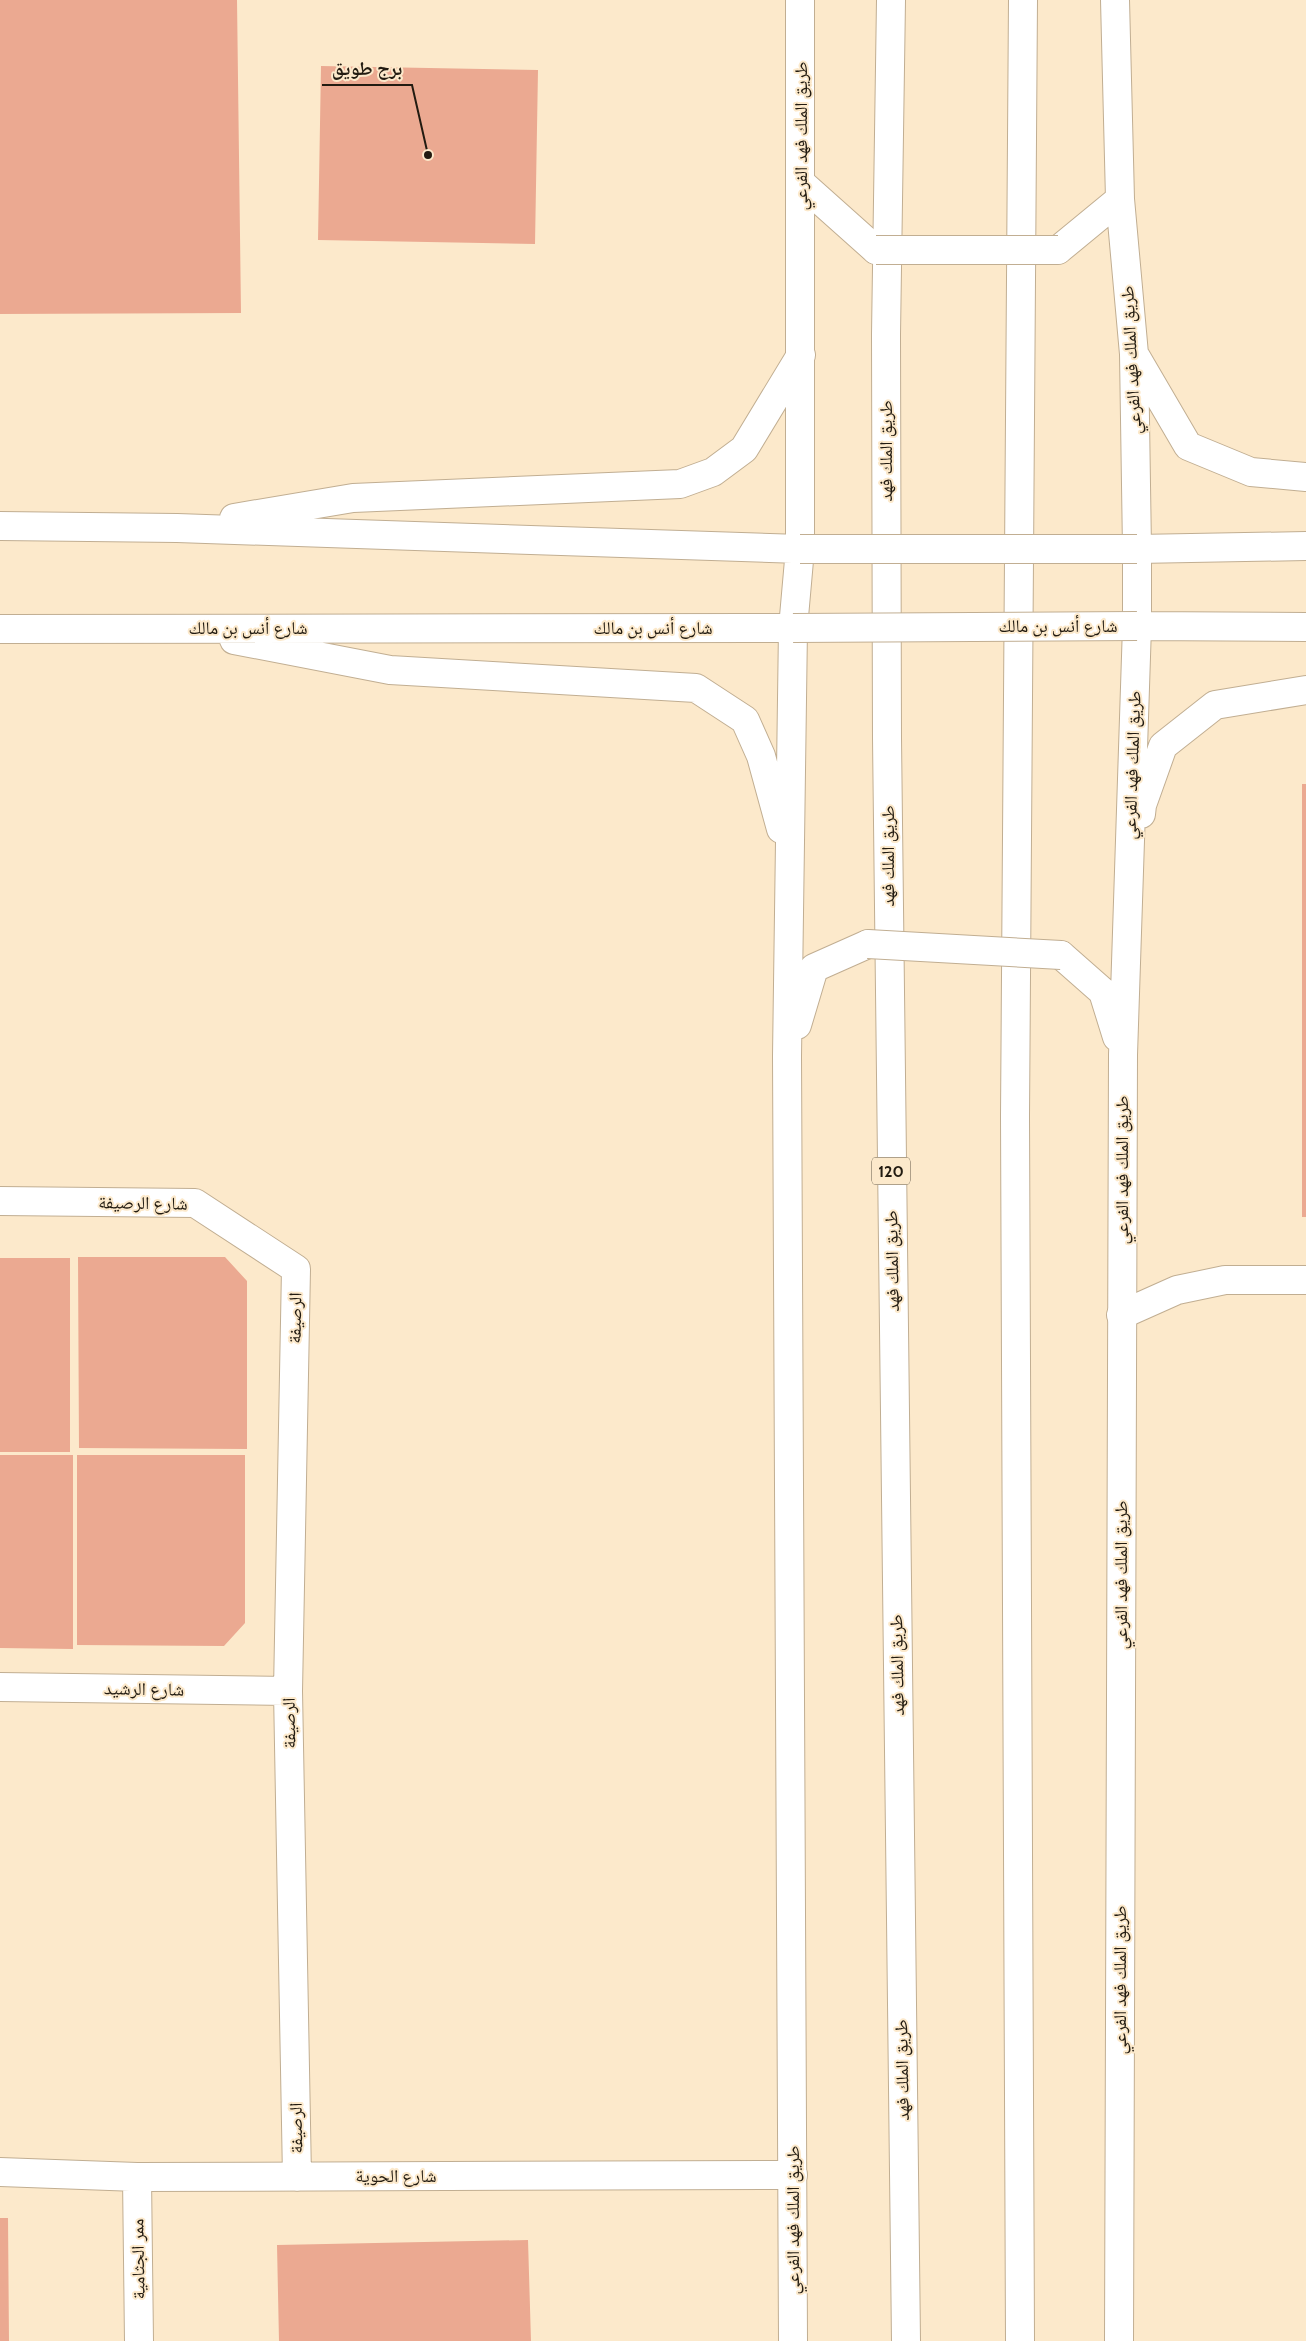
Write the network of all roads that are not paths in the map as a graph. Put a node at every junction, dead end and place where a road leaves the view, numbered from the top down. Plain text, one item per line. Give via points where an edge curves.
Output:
1 (800, 0) edge
2 (891, 0) edge
3 (1023, 0) edge
4 (1115, 0) edge
5 (801, 183) junction
6 (1120, 199) junction
7 (1134, 354) junction
8 (801, 355) junction
9 (1306, 477) edge
10 (0, 526) edge
11 (177, 528) junction
12 (1306, 546) edge
13 (800, 549) junction
14 (1137, 549) junction
15 (1137, 626) junction
16 (171, 627) junction
17 (1306, 627) edge
18 (793, 628) junction
19 (0, 629) edge
20 (1306, 690) edge
21 (790, 864) junction
22 (1127, 917) junction
23 (1123, 1055) junction
24 (787, 1056) junction
25 (0, 1201) edge
26 (296, 1269) joint
27 (1306, 1280) edge
28 (1121, 1315) junction
29 (0, 1687) edge
30 (288, 1691) junction
31 (0, 2172) edge
32 (793, 2175) junction
33 (297, 2176) junction
34 (137, 2177) junction
35 (139, 2341) edge
36 (793, 2341) edge
37 (906, 2341) edge
38 (1020, 2341) edge
39 (1119, 2341) edge

1 - 5 main road, طريق الملك فهد الفرعي
2 - 37 main road, طريق الملك فهد / 120 via 886,335 887,738
3 - 38 main road via 1015,1117 1022,2205
4 - 6 main road, طريق الملك فهد الفرعي
5 - 6 main road, bridge via 876,250 1058,250
5 - 8 main road, طريق الملك فهد الفرعي
6 - 7 main road, طريق الملك فهد الفرعي
7 - 9 main road via 1188,446 1251,472
7 - 14 main road, طريق الملك فهد الفرعي
8 - 11 main road via 744,449 713,472 680,484 353,498
8 - 13 main road, طريق الملك فهد الفرعي
10 - 11 main road
11 - 13 main road
12 - 14 main road
13 - 14 main road, bridge
13 - 18 main road, طريق الملك فهد الفرعي
14 - 15 main road, طريق الملك فهد الفرعي
15 - 17 main road, شارع أنس بن مالك
15 - 18 main road, شارع أنس بن مالك, bridge
15 - 22 main road, طريق الملك فهد الفرعي
16 - 18 main road, شارع أنس بن مالك
16 - 19 main road, شارع أنس بن مالك
16 - 21 main road via 390,670 696,688 744,720 761,756
18 - 21 main road, طريق الملك فهد الفرعي
20 - 22 main road via 1215,705 1163,746 1142,805
21 - 24 main road, طريق الملك فهد الفرعي
22 - 23 main road, طريق الملك فهد الفرعي
23 - 24 main road, bridge via 1103,992 1061,955 868,944 814,968
23 - 28 main road, طريق الملك فهد الفرعي
24 - 32 main road, طريق الملك فهد الفرعي
25 - 26 main road, شارع الرصيفة via 195,1204
26 - 30 main road, الرصيفة
27 - 28 main road via 1225,1280 1177,1290
28 - 39 main road, طريق الملك فهد الفرعي
29 - 30 main road, شارع الرشيد
30 - 33 main road, الرصيفة
31 - 34 main road, شارع الحوية
32 - 33 main road, شارع الحوية
32 - 36 main road, طريق الملك فهد الفرعي
33 - 34 main road, شارع الحوية
34 - 35 main road, ممر الجثامية

